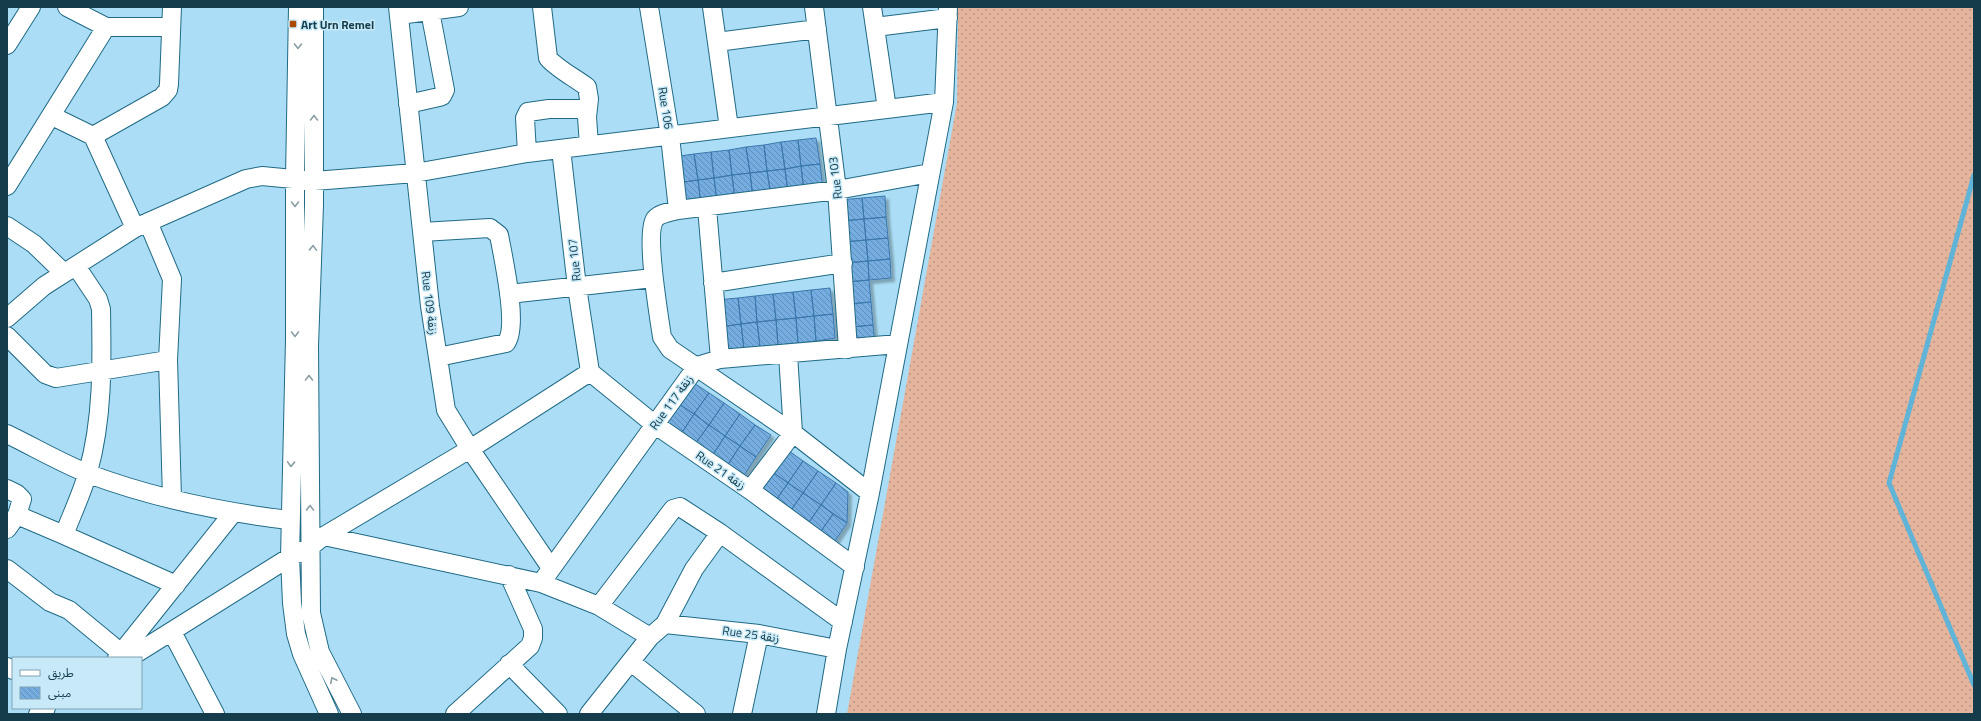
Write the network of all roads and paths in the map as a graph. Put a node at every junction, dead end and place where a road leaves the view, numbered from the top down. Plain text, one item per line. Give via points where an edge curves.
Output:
1 (31, 7) edge
2 (67, 7) edge
3 (172, 7) edge
4 (298, 7) edge
5 (314, 7) edge
6 (459, 7) edge
7 (542, 7) edge
8 (649, 7) edge
9 (712, 7) edge
10 (814, 7) edge
11 (872, 7) edge
12 (399, 11) edge
13 (430, 11) junction
14 (948, 13) edge
15 (106, 27) junction
16 (171, 27) junction
17 (875, 28) junction
18 (817, 29) junction
19 (717, 42) junction
20 (7, 45) edge
21 (944, 102) junction
22 (408, 104) junction
23 (887, 109) junction
24 (52, 116) junction
25 (828, 116) junction
26 (587, 117) junction
27 (729, 128) junction
28 (93, 136) junction
29 (670, 136) junction
30 (589, 145) junction
31 (561, 149) junction
32 (527, 153) junction
33 (415, 173) junction
34 (930, 173) junction
35 (295, 178) junction
36 (314, 181) junction
37 (7, 186) edge
38 (837, 190) junction
39 (707, 208) junction
40 (678, 210) junction
41 (142, 225) junction
42 (7, 226) edge
43 (422, 232) junction
44 (843, 263) junction
45 (70, 269) junction
46 (653, 278) junction
47 (713, 283) junction
48 (577, 287) junction
49 (510, 294) junction
50 (7, 318) edge
51 (7, 336) edge
52 (898, 344) junction
53 (848, 349) junction
54 (788, 354) junction
55 (438, 357) junction
56 (720, 359) junction
57 (168, 360) junction
58 (696, 366) junction
59 (102, 370) junction
60 (590, 372) junction
61 (654, 424) junction
62 (793, 433) junction
63 (7, 434) edge
64 (470, 449) junction
65 (88, 473) junction
66 (7, 489) edge
67 (750, 490) junction
68 (870, 493) junction
69 (172, 498) junction
70 (233, 513) junction
71 (17, 515) junction
72 (289, 520) junction
73 (7, 529) edge
74 (720, 533) junction
75 (64, 535) junction
76 (317, 542) junction
77 (290, 557) junction
78 (855, 567) junction
79 (7, 569) edge
80 (509, 575) junction
81 (546, 576) junction
82 (176, 585) junction
83 (599, 606) junction
84 (843, 622) junction
85 (665, 624) junction
86 (172, 632) junction
87 (759, 634) junction
88 (650, 637) junction
89 (837, 649) junction
90 (122, 656) edge
91 (631, 662) junction
92 (510, 664) junction
93 (690, 712) edge
94 (214, 714) edge
95 (329, 714) edge
96 (352, 714) edge
97 (455, 714) edge
98 (558, 714) edge
99 (589, 714) edge
100 (742, 714) edge
101 (826, 714) edge

1 - 20 street
2 - 15 street
3 - 16 street
4 -> 35 street
36 -> 5 street
6 - 13 street
7 - 26 street via 548,58 587,87
8 - 29 street, Rue 106
9 - 19 street
10 - 18 street, Rue 103
11 - 17 street
12 - 13 street
12 - 22 street, Rue 109 زنقة
13 - 22 street via 445,90 439,97
14 - 17 street
14 - 21 street
15 - 16 street
15 - 24 street
16 - 28 street via 169,84 166,94
17 - 23 street
18 - 19 street
18 - 25 street, Rue 103
19 - 27 street
21 - 23 street
21 - 34 street
22 - 33 street, Rue 109 زنقة
23 - 25 street
24 - 28 street
24 - 37 street
25 - 27 street
25 - 38 street, Rue 103
26 - 30 street
26 - 32 street via 584,109 578,108 549,108 528,112 525,118
27 - 29 street
28 - 41 street
29 - 30 street
29 - 40 street, Rue 106
30 - 31 street
31 - 32 street
31 - 48 street, Rue 107
32 - 33 street
33 - 36 street
33 - 43 street, Rue 109 زنقة
34 - 38 street
34 - 52 street
35 - 36 street
35 - 41 street via 262,176 246,179
35 -> 72 street via 295,339
76 -> 36 street via 308,346
38 - 39 street
38 - 44 street, Rue 103
39 - 40 street
39 - 47 street
40 - 46 street via 660,215 652,226
41 - 45 street
41 - 57 street via 172,279
42 - 45 street
43 - 49 street via 490,228 495,231 499,235
43 - 55 street, Rue 109 زنقة
44 - 47 street
44 - 53 street, Rue 103
45 - 50 street via 44,286
45 - 59 street via 98,299 101,309
46 - 48 street
46 - 58 street via 662,337 670,349
47 - 56 street
48 - 49 street
48 - 60 street, Rue 107
49 - 55 street via 512,334 506,343
51 - 59 street via 50,376 62,378
52 - 53 street, Rue 117 زنقة
52 - 68 street
53 - 54 street, Rue 117 زنقة
54 - 56 street, Rue 117 زنقة
54 - 62 street
55 - 64 street, Rue 109 زنقة via 446,410
56 - 58 street, Rue 117 زنقة
57 - 59 street
57 - 69 street
58 - 61 street, Rue 117 زنقة
58 - 62 street
59 - 65 street via 95,440
60 - 61 street, Rue 21 زنقة
60 - 64 street
61 - 67 street, Rue 21 زنقة
61 - 81 street, Rue 117 زنقة
62 - 67 street
62 - 68 street
63 - 65 street
64 - 76 street
64 - 81 street, Rue 109 زنقة
65 - 69 street
65 - 75 street
66 - 71 street via 22,499
67 - 78 street, Rue 21 زنقة
68 - 78 street
69 - 70 street
70 - 72 street
70 - 82 street
71 - 73 street
71 - 75 street
72 - 77 street
74 - 83 street via 683,508 676,507
74 - 84 street
74 - 85 street via 694,569
75 - 82 street
76 - 77 street
76 - 80 street
96 -> 76 street via 320,652 314,634 311,613
77 - 86 street
77 - 95 street via 296,634 302,654
78 - 84 street
79 - 90 street via 50,602 69,610
80 - 81 street
80 - 92 street via 534,633 530,646
81 - 83 street
82 - 90 street
83 - 88 street
84 - 89 street
85 - 87 street, Rue 25 زنقة
85 - 88 street
86 - 90 street
86 - 94 street
87 - 89 street, Rue 25 زنقة
87 - 100 street
88 - 91 street
89 - 101 street
91 - 93 street
91 - 99 street
92 - 97 street
92 - 98 street

